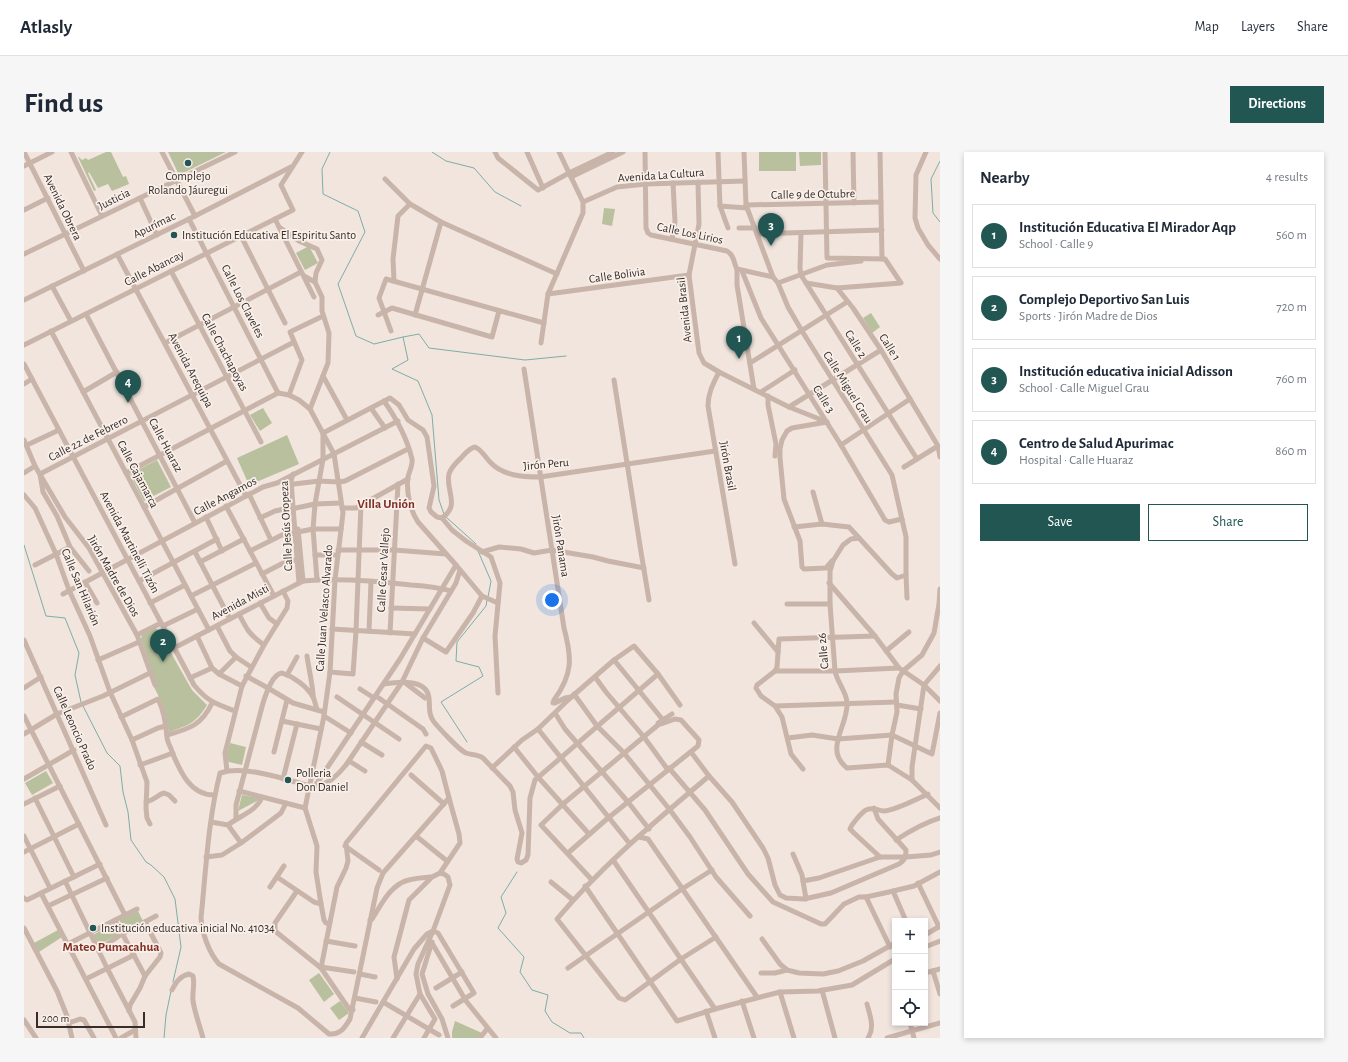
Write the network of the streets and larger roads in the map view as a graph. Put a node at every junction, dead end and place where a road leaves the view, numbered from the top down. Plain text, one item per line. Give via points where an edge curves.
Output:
1 (24, 152) edge
2 (52, 152) edge
3 (71, 152) edge
4 (162, 152) edge
5 (235, 152) edge
6 (302, 152) edge
7 (496, 152) edge
8 (527, 152) edge
9 (559, 152) edge
10 (613, 152) edge
11 (623, 152) edge
12 (645, 152) edge
13 (718, 152) edge
14 (744, 152) edge
15 (825, 152) edge
16 (853, 152) edge
17 (880, 152) edge
18 (926, 152) edge
19 (30, 163) junction
20 (24, 166) edge
21 (292, 167) junction
22 (570, 175) junction
23 (277, 176) junction
24 (385, 179) dead end
25 (176, 180) junction
26 (745, 181) junction
27 (698, 182) junction
28 (719, 182) junction
29 (673, 183) junction
30 (646, 184) junction
31 (281, 185) junction
32 (541, 189) junction
33 (48, 198) junction
34 (140, 198) junction
35 (583, 202) junction
36 (854, 202) junction
37 (881, 202) junction
38 (826, 203) junction
39 (410, 204) junction
40 (720, 206) junction
41 (746, 206) junction
42 (24, 210) edge
43 (102, 216) junction
44 (192, 218) junction
45 (275, 219) junction
46 (442, 222) junction
47 (279, 227) junction
48 (728, 228) dead end
49 (739, 228) dead end
50 (755, 228) junction
51 (882, 230) junction
52 (826, 232) junction
53 (801, 233) junction
54 (65, 234) junction
55 (757, 234) junction
56 (157, 235) junction
57 (241, 236) junction
58 (672, 239) junction
59 (695, 244) junction
60 (207, 253) junction
61 (24, 254) edge
62 (117, 254) junction
63 (882, 258) junction
64 (940, 259) edge
65 (740, 270) junction
66 (84, 271) junction
67 (171, 271) junction
68 (303, 274) junction
69 (557, 274) junction
70 (801, 274) junction
71 (689, 275) junction
72 (773, 277) junction
73 (394, 281) junction
74 (315, 282) junction
75 (778, 283) junction
76 (806, 283) junction
77 (52, 286) junction
78 (849, 287) junction
79 (837, 288) junction
80 (136, 289) junction
81 (268, 289) junction
82 (422, 289) junction
83 (548, 294) junction
84 (25, 297) edge
85 (314, 297) dead end
86 (844, 297) junction
87 (848, 302) junction
88 (234, 307) junction
89 (499, 311) junction
90 (384, 312) junction
91 (86, 314) junction
92 (378, 315) dead end
93 (415, 315) junction
94 (826, 315) junction
95 (323, 316) junction
96 (71, 321) junction
97 (285, 323) dead end
98 (544, 323) junction
99 (199, 325) junction
100 (51, 331) junction
101 (391, 331) dead end
102 (802, 331) junction
103 (294, 342) junction
104 (165, 343) junction
105 (541, 343) dead end
106 (24, 345) edge
107 (779, 345) junction
108 (881, 350) junction
109 (261, 359) junction
110 (750, 363) junction
111 (24, 364) edge
112 (858, 365) junction
113 (524, 369) dead end
114 (795, 370) junction
115 (117, 372) junction
116 (719, 372) junction
117 (324, 376) junction
118 (227, 377) junction
119 (32, 379) junction
120 (614, 380) dead end
121 (833, 381) junction
122 (24, 384) edge
123 (754, 389) junction
124 (83, 392) junction
125 (761, 392) junction
126 (278, 393) junction
127 (192, 395) junction
128 (289, 395) junction
129 (810, 395) junction
130 (768, 396) junction
131 (910, 399) junction
132 (384, 401) junction
133 (371, 408) junction
134 (789, 408) junction
135 (310, 409) junction
136 (244, 411) junction
137 (888, 414) junction
138 (347, 420) junction
139 (142, 421) junction
140 (398, 421) junction
141 (827, 422) junction
142 (384, 428) junction
143 (210, 429) junction
144 (59, 430) junction
145 (864, 430) junction
146 (323, 433) junction
147 (108, 439) junction
148 (261, 442) dead end
149 (25, 443) edge
150 (778, 443) junction
151 (842, 446) junction
152 (938, 446) junction
153 (408, 449) junction
154 (715, 452) junction
155 (334, 454) junction
156 (160, 455) junction
157 (774, 456) dead end
158 (73, 457) junction
159 (940, 457) edge
160 (323, 459) junction
161 (917, 459) junction
162 (227, 461) junction
163 (627, 464) junction
164 (35, 466) junction
165 (904, 467) dead end
166 (24, 473) edge
167 (126, 473) junction
168 (40, 474) junction
169 (293, 474) junction
170 (540, 476) junction
171 (408, 479) junction
172 (319, 481) junction
173 (277, 482) junction
174 (293, 482) junction
175 (339, 482) junction
176 (398, 484) junction
177 (177, 488) junction
178 (813, 492) dead end
179 (24, 495) edge
180 (248, 495) junction
181 (315, 504) junction
182 (361, 504) junction
183 (226, 506) junction
184 (342, 506) junction
185 (144, 507) junction
186 (295, 507) junction
187 (206, 517) junction
188 (260, 518) junction
189 (442, 518) junction
190 (902, 519) junction
191 (196, 523) junction
192 (822, 524) junction
193 (794, 527) junction
194 (313, 529) junction
195 (341, 529) junction
196 (297, 533) junction
197 (859, 538) junction
198 (244, 539) junction
199 (217, 540) junction
200 (271, 540) junction
201 (162, 541) junction
202 (70, 547) junction
203 (222, 550) junction
204 (359, 550) junction
205 (394, 550) junction
206 (552, 550) junction
207 (250, 551) junction
208 (194, 552) junction
209 (338, 552) junction
210 (482, 552) junction
211 (56, 554) junction
212 (446, 554) junction
213 (315, 556) junction
214 (127, 559) junction
215 (297, 560) junction
216 (833, 561) junction
217 (200, 562) junction
218 (174, 563) junction
219 (256, 563) junction
220 (734, 564) dead end
221 (35, 565) dead end
222 (458, 567) junction
223 (644, 568) junction
224 (89, 571) dead end
225 (102, 573) junction
226 (262, 574) junction
227 (906, 574) junction
228 (317, 580) junction
229 (335, 580) junction
230 (358, 581) junction
231 (85, 582) junction
232 (139, 582) junction
233 (301, 582) junction
234 (371, 582) junction
235 (392, 582) junction
236 (829, 583) junction
237 (185, 585) junction
238 (213, 585) junction
239 (442, 588) junction
240 (940, 589) edge
241 (69, 590) junction
242 (283, 591) junction
243 (451, 591) junction
244 (63, 594) dead end
245 (191, 596) junction
246 (274, 596) junction
247 (485, 598) junction
248 (907, 598) dead end
249 (650, 600) dead end
250 (150, 603) junction
251 (260, 603) junction
252 (498, 603) junction
253 (97, 604) dead end
254 (787, 604) dead end
255 (830, 604) junction
256 (391, 608) junction
257 (198, 609) junction
258 (430, 609) junction
259 (239, 614) junction
260 (230, 618) junction
261 (754, 623) dead end
262 (162, 624) junction
263 (277, 624) junction
264 (217, 626) junction
265 (332, 629) junction
266 (209, 630) junction
267 (356, 631) junction
268 (369, 632) junction
269 (909, 632) dead end
270 (390, 633) junction
271 (415, 634) junction
272 (137, 636) junction
273 (197, 636) junction
274 (875, 636) junction
275 (832, 637) junction
276 (423, 638) junction
277 (24, 641) edge
278 (139, 642) junction
279 (264, 645) junction
280 (174, 648) junction
281 (886, 650) junction
282 (778, 652) junction
283 (307, 656) dead end
284 (236, 657) junction
285 (298, 657) dead end
286 (98, 660) junction
287 (614, 660) junction
288 (940, 666) edge
289 (251, 667) junction
290 (212, 668) junction
291 (901, 670) junction
292 (775, 671) junction
293 (835, 671) junction
294 (330, 672) junction
295 (150, 673) junction
296 (219, 674) junction
297 (658, 674) junction
298 (287, 675) junction
299 (246, 676) junction
300 (41, 677) junction
301 (594, 677) junction
302 (190, 678) junction
303 (402, 682) junction
304 (384, 684) junction
305 (155, 685) dead end
306 (924, 685) junction
307 (242, 686) junction
308 (24, 688) edge
309 (268, 688) junction
310 (360, 689) dead end
311 (639, 690) junction
312 (110, 692) junction
313 (498, 693) dead end
314 (573, 696) junction
315 (313, 697) junction
316 (337, 697) dead end
317 (375, 697) junction
318 (425, 698) dead end
319 (287, 700) junction
320 (940, 701) edge
321 (212, 703) junction
322 (848, 703) junction
323 (897, 703) junction
324 (387, 704) junction
325 (680, 705) dead end
326 (774, 706) junction
327 (619, 707) junction
328 (316, 709) junction
329 (921, 709) junction
330 (235, 711) junction
331 (555, 713) junction
332 (940, 713) edge
333 (57, 714) junction
334 (324, 714) junction
335 (672, 714) dead end
336 (363, 715) junction
337 (24, 716) edge
338 (121, 717) junction
339 (663, 720) junction
340 (282, 721) junction
341 (374, 723) junction
342 (297, 724) junction
343 (658, 725) junction
344 (166, 726) junction
345 (598, 726) junction
346 (321, 729) junction
347 (538, 729) junction
348 (31, 730) junction
349 (351, 733) junction
350 (24, 734) edge
351 (426, 734) dead end
352 (167, 735) junction
353 (892, 735) junction
354 (644, 737) junction
355 (788, 738) junction
356 (838, 739) junction
357 (132, 740) junction
358 (399, 740) dead end
359 (361, 742) junction
360 (578, 743) junction
361 (915, 745) junction
362 (514, 747) junction
363 (74, 750) junction
364 (274, 752) dead end
365 (691, 752) junction
366 (173, 753) junction
367 (624, 753) junction
368 (382, 754) dead end
369 (560, 758) junction
370 (349, 761) junction
371 (50, 764) junction
372 (140, 765) junction
373 (888, 765) junction
374 (492, 768) junction
375 (803, 768) dead end
376 (668, 769) junction
377 (245, 770) junction
378 (227, 771) junction
379 (365, 771) dead end
380 (603, 771) junction
381 (411, 775) dead end
382 (709, 776) junction
383 (538, 777) junction
384 (24, 779) edge
385 (283, 779) junction
386 (912, 780) junction
387 (649, 785) junction
388 (60, 786) junction
389 (312, 786) junction
390 (584, 787) junction
391 (240, 791) junction
392 (689, 792) junction
393 (928, 794) junction
394 (214, 795) junction
395 (262, 797) junction
396 (35, 798) junction
397 (449, 798) junction
398 (174, 801) dead end
399 (146, 802) junction
400 (628, 802) junction
401 (286, 803) junction
402 (24, 804) edge
403 (444, 804) junction
404 (563, 804) junction
405 (305, 808) junction
406 (874, 808) junction
407 (940, 808) edge
408 (670, 810) junction
409 (608, 818) junction
410 (940, 818) edge
411 (236, 819) junction
412 (210, 822) junction
413 (79, 824) junction
414 (150, 824) dead end
415 (106, 825) dead end
416 (228, 825) junction
417 (649, 829) junction
418 (589, 834) junction
419 (24, 836) edge
420 (416, 836) junction
421 (54, 837) junction
422 (639, 837) junction
423 (896, 840) junction
424 (241, 843) junction
425 (630, 844) junction
426 (345, 846) junction
427 (30, 848) junction
428 (24, 852) edge
429 (940, 852) edge
430 (568, 853) junction
431 (793, 854) dead end
432 (206, 857) junction
433 (880, 857) junction
434 (906, 857) junction
435 (613, 860) junction
436 (447, 861) junction
437 (100, 864) junction
438 (284, 866) dead end
439 (379, 870) dead end
440 (712, 870) junction
441 (940, 872) edge
442 (440, 873) junction
443 (74, 877) junction
444 (277, 877) junction
445 (432, 877) junction
446 (107, 878) junction
447 (592, 880) junction
448 (65, 881) junction
449 (804, 881) junction
450 (552, 882) dead end
451 (918, 883) junction
452 (585, 886) junction
453 (270, 887) dead end
454 (50, 888) junction
455 (682, 889) junction
456 (297, 891) junction
457 (892, 891) junction
458 (41, 893) junction
459 (72, 895) junction
460 (866, 897) junction
461 (24, 898) edge
462 (806, 899) junction
463 (573, 900) junction
464 (321, 904) junction
465 (48, 906) junction
466 (136, 909) dead end
467 (648, 911) junction
468 (125, 914) junction
469 (156, 916) dead end
470 (750, 916) dead end
471 (905, 918) edge
472 (115, 920) junction
473 (370, 920) junction
474 (145, 922) junction
475 (329, 924) junction
476 (939, 927) edge
477 (24, 928) edge
478 (433, 931) junction
479 (90, 932) junction
480 (617, 933) junction
481 (928, 933) edge
482 (122, 934) junction
483 (716, 937) junction
484 (762, 939) dead end
485 (326, 941) junction
486 (940, 941) edge
487 (432, 943) junction
488 (68, 944) junction
489 (928, 945) edge
490 (355, 946) dead end
491 (890, 947) joint
492 (98, 950) junction
493 (134, 955) junction
494 (585, 955) junction
495 (681, 959) junction
496 (892, 961) edge
497 (321, 967) junction
498 (107, 968) junction
499 (568, 968) dead end
500 (940, 969) edge
501 (787, 970) junction
502 (933, 971) junction
503 (354, 972) dead end
504 (462, 972) junction
505 (928, 972) edge
506 (762, 973) dead end
507 (360, 974) junction
508 (145, 976) junction
509 (375, 977) dead end
510 (451, 978) junction
511 (86, 979) junction
512 (396, 979) junction
513 (650, 981) junction
514 (436, 988) dead end
515 (172, 990) dead end
516 (822, 990) junction
517 (780, 992) junction
518 (420, 994) junction
519 (940, 994) edge
520 (757, 997) junction
521 (355, 998) junction
522 (465, 999) junction
523 (376, 1002) dead end
524 (383, 1002) junction
525 (742, 1002) junction
526 (867, 1004) dead end
527 (453, 1006) dead end
528 (715, 1009) junction
529 (353, 1010) junction
530 (129, 1011) junction
531 (706, 1011) junction
532 (407, 1016) junction
533 (24, 1020) edge
534 (69, 1023) junction
535 (940, 1023) edge
536 (911, 1026) edge
537 (430, 1029) junction
538 (487, 1029) junction
539 (135, 1030) junction
540 (913, 1032) junction
541 (439, 1035) dead end
542 (338, 1036) edge
543 (36, 1038) edge
544 (72, 1038) edge
545 (94, 1038) edge
546 (116, 1038) edge
547 (121, 1038) edge
548 (136, 1038) edge
549 (203, 1038) edge
550 (362, 1038) edge
551 (393, 1038) edge
552 (424, 1038) edge
553 (448, 1038) edge
554 (480, 1038) edge
555 (496, 1038) edge
556 (716, 1038) edge
557 (754, 1038) edge
558 (794, 1038) edge
559 (835, 1038) edge
560 (868, 1038) edge
561 (887, 1038) edge
562 (914, 1038) edge

1 - 19 street, Avenida Obrera
2 - 19 street
3 - 43 street
4 - 25 street, Calle Los Claveles
5 - 25 street, Justicia
6 - 21 street
7 - 32 street via 498,158
8 - 32 street
9 - 22 street
10 - 22 street
11 - 22 street
12 - 30 street, Calle Los Lirios
13 - 28 street
14 - 26 street, Calle Miguel Grau
15 - 38 street
16 - 36 street
17 - 37 street
18 - 64 street via 916,175 915,218 918,228
19 - 20 street
19 - 33 street, Avenida Obrera
21 - 23 street, Apurímac
21 - 31 street
22 - 32 street
22 - 35 street
23 - 31 street
23 - 44 street, Apurímac
24 - 39 street
25 - 34 street, Justicia
25 - 44 street, Calle Los Claveles
26 - 28 street, Avenida La Cultura
26 - 41 street, Calle Miguel Grau
27 - 28 street, Avenida La Cultura
27 - 29 street, Avenida La Cultura
27 - 59 street, Avenida Brasil via 699,224
28 - 40 street
29 - 30 street, Avenida La Cultura
29 - 58 street via 675,222
30 - 35 street, Avenida La Cultura via 617,187
30 - 58 street, Calle Los Lirios via 648,233
31 - 45 street, Calle Abancay via 293,210
33 - 42 street
33 - 54 street, Avenida Obrera
34 - 43 street, Justicia
34 - 56 street
35 - 69 street via 583,213
36 - 37 street, Calle 9 de Octubre
36 - 38 street, Calle 9 de Octubre
37 - 51 street
38 - 41 street, Calle 9 de Octubre
38 - 52 street
39 - 46 street
39 - 73 street via 398,216 393,259
40 - 41 street, Calle 9 de Octubre
40 - 48 street
41 - 50 street, Calle Miguel Grau
43 - 54 street, Justicia
44 - 56 street, Apurímac
44 - 60 street, Calle Los Claveles
45 - 47 street
45 - 57 street, Calle Abancay
46 - 69 street
46 - 82 street
47 - 68 street
47 - 74 street via 317,249 322,260
49 - 50 street
50 - 55 street, Calle Miguel Grau
51 - 52 street
51 - 63 street
52 - 53 street
52 - 63 street via 827,258
53 - 55 street
53 - 70 street, Calle 2
54 - 61 street, Justicia
54 - 66 street, Avenida Obrera
55 - 72 street, Calle Miguel Grau
56 - 62 street, Apurímac
57 - 60 street, Calle Abancay
57 - 81 street
58 - 59 street, Calle Los Lirios
59 - 65 street, Calle Los Lirios via 728,251
59 - 71 street, Avenida Brasil
60 - 67 street, Calle Abancay
60 - 88 street, Calle Los Claveles
62 - 66 street, Apurímac
62 - 80 street, Avenida Arequipa
63 - 70 street via 827,265
63 - 78 street via 900,283
65 - 72 street
65 - 107 street, Calle 3 via 761,318
65 - 110 street via 737,285
66 - 77 street, Apurímac
67 - 80 street, Calle Abancay
67 - 99 street, Calle Chachapoyas
68 - 74 street
68 - 81 street
68 - 85 street
69 - 83 street
70 - 75 street
70 - 76 street, Calle 2
71 - 83 street, Calle Bolivia
71 - 116 street, Avenida Brasil via 699,353 704,363
72 - 75 street, Calle Miguel Grau
73 - 82 street
73 - 90 street via 386,279 379,298
74 - 95 street via 322,297
75 - 102 street, Calle Miguel Grau
76 - 79 street
76 - 94 street, Calle 2
77 - 84 street, Apurímac
77 - 96 street
78 - 79 street
78 - 86 street
79 - 86 street, Calle 1
80 - 91 street, Calle Abancay
80 - 104 street, Avenida Arequipa
81 - 88 street
81 - 97 street
82 - 89 street
82 - 93 street
83 - 98 street
86 - 87 street, Calle 1
87 - 94 street
87 - 108 street, Calle 1
88 - 99 street
88 - 109 street, Calle Los Claveles
89 - 93 street via 492,337
89 - 98 street
90 - 92 street
90 - 93 street via 392,308
90 - 101 street
91 - 96 street, Calle Abancay
91 - 115 street, Calle Huaraz
94 - 102 street
94 - 112 street, Calle 2
95 - 103 street via 290,332
95 - 117 street via 329,333 328,363
96 - 100 street, Calle Abancay
98 - 105 street
99 - 104 street
99 - 118 street, Calle Chachapoyas
100 - 106 street, Calle Abancay
100 - 124 street, Calle Cajamarca
102 - 107 street
102 - 121 street, Calle Miguel Grau
103 - 109 street, Calle 22 de Febrero
103 - 128 street via 302,360
104 - 127 street, Avenida Arequipa
107 - 110 street
107 - 114 street, Calle 3
108 - 112 street
108 - 131 street, Calle 1
109 - 118 street, Calle 22 de Febrero
109 - 126 street, Calle Los Claveles
110 - 123 street
111 - 119 street, Avenida Martinelli Tizón
112 - 121 street
112 - 137 street, Calle 2
113 - 170 street, Jirón Panama
114 - 125 street
114 - 129 street, Calle 3
115 - 124 street
115 - 139 street, Calle Huaraz
116 - 123 street
116 - 154 street, Jirón Brasil via 708,398
117 - 135 street
117 - 138 street
118 - 127 street, Calle 22 de Febrero
118 - 136 street, Calle Chachapoyas
119 - 122 street
119 - 144 street, Avenida Martinelli Tizón
120 - 163 street
121 - 129 street
121 - 145 street, Calle Miguel Grau
123 - 125 street
124 - 147 street, Calle Cajamarca
125 - 130 street
126 - 128 street
126 - 136 street
127 - 139 street, Calle 22 de Febrero
127 - 143 street, Avenida Arequipa
128 - 135 street
129 - 134 street
129 - 141 street, Calle 3
130 - 134 street
130 - 150 street
131 - 137 street
131 - 152 street, Calle 1
132 - 133 street
132 - 140 street
132 - 189 street via 390,398 399,405 408,420 423,430 427,438 434,486 429,508 437,517
133 - 138 street
133 - 142 street
134 - 141 street
135 - 146 street, Calle Juan Velasco Alvarado
136 - 143 street
136 - 148 street, Calle Chachapoyas
137 - 145 street
137 - 161 street, Calle 2
138 - 146 street
139 - 147 street, Calle 22 de Febrero
139 - 156 street, Calle Huaraz
140 - 142 street, Calle Angamos
140 - 153 street
141 - 150 street via 792,428
141 - 151 street, Calle 3
142 - 155 street, Calle Angamos
143 - 156 street
143 - 162 street, Avenida Arequipa
144 - 149 street
144 - 158 street, Avenida Martinelli Tizón
145 - 151 street
145 - 190 street, Calle Miguel Grau via 892,475
146 - 155 street, Calle Juan Velasco Alvarado
146 - 160 street
147 - 158 street, Calle 22 de Febrero
147 - 167 street, Calle Cajamarca
149 - 164 street, Jirón Madre de Dios
150 - 157 street
150 - 193 street via 784,499
151 - 190 street, Calle 3 via 886,521
152 - 159 street
152 - 161 street
153 - 171 street via 412,461
153 - 175 street
154 - 163 street, Jirón Peru
154 - 220 street, Jirón Brasil
155 - 160 street, Calle Angamos
155 - 175 street, Calle Juan Velasco Alvarado
156 - 167 street
156 - 177 street, Calle Huaraz
158 - 168 street, Calle 22 de Febrero
158 - 214 street, Avenida Martinelli Tizón
160 - 169 street, Calle Angamos
160 - 172 street
161 - 165 street
162 - 177 street
162 - 180 street, Avenida Arequipa
163 - 170 street, Jirón Peru
163 - 223 street
164 - 166 street
164 - 168 street, Jirón Madre de Dios
167 - 185 street, Calle Cajamarca
168 - 202 street via 43,492
168 - 225 street, Jirón Madre de Dios via 65,517 89,548
169 - 173 street, Calle Angamos
169 - 174 street, Calle Jesús Oropeza
170 - 189 street, Jirón Peru via 514,476 495,466 480,449 470,448 449,475 451,505 448,514
170 - 206 street, Jirón Panama
171 - 176 street
171 - 212 street via 413,514
172 - 174 street
172 - 175 street
172 - 181 street
173 - 174 street
173 - 180 street, Calle Angamos
174 - 186 street, Calle Jesús Oropeza
175 - 184 street, Calle Juan Velasco Alvarado
176 - 182 street
176 - 205 street, Calle Cesar Vallejo
177 - 185 street
177 - 191 street, Calle Huaraz
178 - 192 street
179 - 211 street, Calle San Hilarión via 35,508
180 - 183 street, Calle Angamos
180 - 188 street, Avenida Arequipa
181 - 184 street
181 - 186 street
181 - 194 street
182 - 184 street via 356,508
182 - 204 street
183 - 187 street, Calle Angamos
183 - 198 street
184 - 195 street, Calle Juan Velasco Alvarado
185 - 201 street, Calle Cajamarca
186 - 188 street via 275,511
186 - 196 street, Calle Jesús Oropeza
187 - 191 street, Calle Angamos
187 - 199 street
188 - 200 street, Avenida Arequipa
189 - 210 street via 452,530
190 - 227 street, Calle Miguel Grau via 906,537
191 - 201 street, Calle Angamos
192 - 193 street
192 - 197 street via 849,527
193 - 216 street via 800,541 804,569 826,568
194 - 195 street
194 - 196 street
194 - 213 street
195 - 209 street, Calle Juan Velasco Alvarado
196 - 200 street
196 - 215 street, Calle Jesús Oropeza
196 - 233 street, Calle Jesús Oropeza
197 - 216 street, Calle 26 via 843,545
197 - 227 street via 897,578
198 - 203 street
198 - 207 street
199 - 203 street
199 - 208 street
200 - 207 street
201 - 214 street, Calle Angamos
201 - 218 street, Calle Cajamarca
202 - 211 street
202 - 224 street
203 - 217 street
204 - 205 street
204 - 209 street
204 - 230 street
205 - 212 street
205 - 235 street, Calle Cesar Vallejo
206 - 210 street via 534,553 499,547
206 - 223 street
206 - 314 street, Jirón Panama via 570,656 570,666 565,680 553,703
207 - 219 street
208 - 217 street
208 - 218 street
209 - 213 street
209 - 229 street, Calle Juan Velasco Alvarado
210 - 252 street via 491,557 500,583
211 - 221 street
211 - 241 street, Calle San Hilarión
212 - 222 street
213 - 228 street
214 - 225 street, Calle Angamos
214 - 232 street, Avenida Martinelli Tizón
215 - 226 street via 287,561
215 - 233 street, Calle Jesús Oropeza
216 - 236 street, Calle 26
217 - 238 street
218 - 232 street
218 - 237 street, Calle Cajamarca
219 - 226 street
219 - 238 street
222 - 239 street
222 - 243 street
222 - 247 street
223 - 249 street
225 - 231 street, Calle Angamos
225 - 272 street, Jirón Madre de Dios
226 - 246 street
227 - 248 street, Calle Miguel Grau
228 - 229 street, Avenida Misti
228 - 233 street, Avenida Misti
229 - 230 street, Avenida Misti
229 - 265 street, Calle Juan Velasco Alvarado
230 - 234 street, Avenida Misti
230 - 267 street
231 - 241 street, Calle Angamos
231 - 253 street
232 - 250 street, Avenida Martinelli Tizón
233 - 242 street, Avenida Misti
234 - 235 street, Avenida Misti
234 - 268 street
235 - 239 street, Avenida Misti
235 - 256 street, Calle Cesar Vallejo
236 - 255 street, Calle 26
236 - 274 street
237 - 245 street, Calle Cajamarca
237 - 250 street
238 - 245 street
238 - 260 street
239 - 243 street, Avenida Misti
239 - 258 street
240 - 291 street via 934,633 922,655
241 - 244 street, Calle Angamos
241 - 286 street, Calle San Hilarión
242 - 246 street, Avenida Misti
242 - 263 street via 288,606
243 - 276 street
245 - 257 street, Calle Cajamarca
246 - 251 street, Avenida Misti
247 - 252 street
247 - 276 street via 446,652
250 - 262 street, Avenida Martinelli Tizón
251 - 259 street, Avenida Misti
251 - 263 street via 269,618
252 - 313 street via 495,636
254 - 255 street
255 - 275 street, Calle 26
256 - 258 street
256 - 270 street, Calle Cesar Vallejo
257 - 262 street
257 - 266 street, Calle Cajamarca
258 - 271 street
259 - 260 street, Avenida Misti
259 - 279 street via 247,630
260 - 264 street, Avenida Misti
261 - 282 street
262 - 272 street
262 - 280 street, Avenida Martinelli Tizón
263 - 279 street
264 - 266 street, Avenida Misti
264 - 284 street
265 - 267 street
265 - 294 street, Calle Juan Velasco Alvarado
266 - 273 street, Avenida Misti
267 - 268 street
267 - 294 street via 353,674
268 - 270 street
269 - 281 street
270 - 271 street
271 - 304 street
272 - 278 street, Jirón Madre de Dios
273 - 280 street, Avenida Misti
273 - 290 street
274 - 275 street
274 - 281 street
275 - 282 street via 779,639
275 - 293 street, Calle 26
276 - 303 street
277 - 300 street, Calle Leoncio Prado
278 - 286 street
278 - 295 street, Jirón Madre de Dios
279 - 289 street
280 - 302 street, Avenida Martinelli Tizón
281 - 291 street
282 - 292 street
283 - 315 street
284 - 289 street
284 - 296 street
285 - 298 street
286 - 312 street, Calle San Hilarión
287 - 297 street via 634,646
287 - 301 street
287 - 311 street
288 - 306 street
289 - 299 street
290 - 296 street
290 - 302 street
291 - 293 street
291 - 306 street
291 - 323 street via 896,694
292 - 293 street
292 - 326 street via 756,685 761,696
293 - 322 street, Calle 26
294 - 334 street, Calle Juan Velasco Alvarado
295 - 305 street, Jirón Madre de Dios
295 - 312 street
296 - 307 street
297 - 311 street
297 - 325 street
298 - 309 street via 279,673
298 - 315 street via 296,679
299 - 307 street
299 - 309 street
300 - 308 street
300 - 333 street, Calle Leoncio Prado
301 - 314 street
301 - 327 street
302 - 321 street, Avenida Martinelli Tizón via 202,695
303 - 304 street
303 - 318 street
303 - 324 street
303 - 374 street via 411,682 426,690 430,712 435,722 465,752 480,756
304 - 317 street
306 - 320 street
306 - 329 street
307 - 330 street
309 - 319 street
309 - 377 street
310 - 317 street
311 - 327 street
311 - 339 street
312 - 333 street
312 - 338 street, Calle San Hilarión
314 - 331 street
314 - 345 street
315 - 328 street
316 - 336 street
317 - 324 street
317 - 336 street
319 - 328 street
319 - 340 street
321 - 330 street, Avenida Martinelli Tizón
321 - 352 street via 195,725
322 - 323 street
322 - 326 street
322 - 356 street
323 - 329 street
323 - 353 street
324 - 341 street
324 - 351 street via 423,729
326 - 355 street via 782,717
327 - 345 street
327 - 354 street
328 - 334 street
329 - 361 street
330 - 378 street via 225,753
331 - 347 street
331 - 360 street
332 - 361 street via 932,754
333 - 348 street
333 - 363 street, Calle Leoncio Prado
334 - 346 street, Calle Juan Velasco Alvarado
334 - 349 street
335 - 339 street
336 - 341 street
336 - 349 street
337 - 348 street
338 - 344 street via 158,698
338 - 357 street, Calle San Hilarión
339 - 343 street
340 - 342 street
340 - 364 street
341 - 358 street
341 - 359 street
342 - 346 street
342 - 385 street
343 - 354 street
343 - 365 street via 675,719 681,720 699,740 698,746
344 - 352 street
344 - 357 street
345 - 360 street
345 - 367 street
346 - 389 street, Calle Juan Velasco Alvarado
347 - 362 street
347 - 369 street
348 - 350 street
348 - 371 street
349 - 389 street
352 - 366 street
353 - 356 street
353 - 361 street
353 - 373 street
354 - 367 street
354 - 376 street
355 - 356 street via 812,736
355 - 375 street via 791,754
356 - 373 street via 836,752 847,768
357 - 372 street, Calle San Hilarión
359 - 368 street
359 - 370 street
360 - 369 street
360 - 380 street
361 - 386 street
362 - 374 street
362 - 383 street
363 - 371 street
363 - 415 street, Calle Leoncio Prado
365 - 376 street
365 - 382 street
366 - 372 street
366 - 394 street via 180,771 196,789 203,794
367 - 380 street
367 - 387 street
369 - 383 street
369 - 390 street
370 - 379 street
370 - 389 street via 332,779 322,785
371 - 384 street
371 - 388 street
372 - 399 street, Calle San Hilarión via 147,782
373 - 386 street
374 - 383 street via 513,792 522,833 517,860 520,863 523,863 528,855 530,798 533,784
376 - 387 street
376 - 392 street
377 - 378 street
377 - 385 street
377 - 391 street
378 - 394 street via 220,773
380 - 390 street
380 - 400 street
381 - 403 street
382 - 392 street
382 - 462 street via 732,802 763,848 780,895 786,898
383 - 404 street
385 - 389 street
386 - 393 street
387 - 400 street
387 - 408 street
388 - 396 street
388 - 413 street
389 - 405 street, Calle Juan Velasco Alvarado
390 - 404 street
390 - 409 street
391 - 395 street
391 - 411 street
392 - 408 street
392 - 460 street via 705,810 748,874 779,906 825,924 844,904 859,897
393 - 406 street via 884,811
393 - 407 street
394 - 412 street
395 - 401 street
395 - 411 street via 258,806
396 - 402 street
396 - 421 street
397 - 403 street
397 - 426 street via 442,771 431,748 426,746
397 - 436 street via 460,844
398 - 399 street via 164,793
399 - 414 street, Calle San Hilarión
400 - 409 street
400 - 417 street
401 - 405 street
401 - 424 street via 281,813
403 - 420 street
404 - 418 street
404 - 430 street via 541,825
405 - 464 street via 317,846 316,872
406 - 423 street via 878,819
406 - 433 street via 866,810 850,829
408 - 417 street
408 - 440 street
409 - 418 street
409 - 425 street
410 - 423 street
411 - 416 street
412 - 416 street
412 - 432 street
413 - 421 street
413 - 437 street
416 - 424 street
417 - 422 street
418 - 430 street
419 - 427 street
420 - 436 street
420 - 473 street via 384,873 377,888
421 - 427 street
421 - 443 street
422 - 425 street
422 - 455 street via 648,839
423 - 434 street via 906,850
424 - 432 street via 222,855
425 - 435 street
426 - 439 street
426 - 475 street via 348,861 337,887
427 - 428 street
427 - 454 street
429 - 434 street
430 - 447 street
431 - 449 street
432 - 542 street via 201,918 215,959 230,971 298,1008 329,1034
433 - 434 street
433 - 449 street
434 - 462 street via 904,861 892,867 831,893
435 - 447 street
435 - 467 street
436 - 442 street
437 - 443 street
437 - 446 street
438 - 444 street
440 - 455 street
440 - 470 street
441 - 451 street
442 - 445 street
442 - 478 street via 446,875 450,885
443 - 448 street
444 - 453 street
444 - 456 street
445 - 473 street via 401,882
445 - 512 street via 409,900 394,957
446 - 459 street
446 - 468 street
447 - 452 street
448 - 454 street
448 - 459 street
449 - 462 street
450 - 463 street
451 - 457 street
451 - 476 street
452 - 463 street
452 - 480 street
454 - 458 street
455 - 467 street
455 - 483 street
456 - 464 street
456 - 497 street via 275,923 275,931
457 - 460 street
457 - 471 street
458 - 461 street via 27,900
458 - 465 street
459 - 465 street
459 - 479 street
460 - 491 street
463 - 494 street via 557,919
464 - 475 street via 324,920
465 - 488 street
466 - 468 street
467 - 480 street
467 - 495 street
468 - 472 street
469 - 474 street
472 - 479 street
472 - 482 street
473 - 507 street
474 - 482 street
474 - 508 street via 162,953
475 - 485 street
476 - 481 street
477 - 534 street via 54,984
478 - 487 street
478 - 504 street via 438,933
478 - 512 street via 414,949
478 - 518 street via 418,964 416,974
479 - 488 street
479 - 492 street
480 - 494 street
480 - 513 street
482 - 492 street
482 - 493 street
483 - 495 street
483 - 520 street
484 - 501 street
485 - 490 street
485 - 497 street
486 - 489 street
487 - 510 street
487 - 553 street via 422,974
488 - 511 street
491 - 501 street via 838,972 823,974
492 - 498 street
493 - 498 street
493 - 508 street
494 - 499 street
494 - 513 street via 619,998 626,1000
495 - 513 street
495 - 528 street
496 - 516 street via 852,986
497 - 503 street
497 - 529 street via 349,1009
498 - 511 street
498 - 530 street
500 - 502 street
501 - 506 street
502 - 505 street
502 - 519 street
504 - 510 street
504 - 522 street via 474,993
507 - 509 street
507 - 521 street
508 - 530 street
510 - 514 street
510 - 522 street
511 - 546 street
512 - 524 street
513 - 531 street via 678,1021
515 - 549 street via 180,979 189,974 193,976 194,1008
516 - 517 street
516 - 559 street
517 - 520 street
517 - 558 street
518 - 532 street
518 - 537 street via 436,1019
520 - 525 street
521 - 523 street
521 - 529 street
522 - 527 street
522 - 538 street
524 - 532 street
524 - 550 street
525 - 528 street
525 - 557 street
526 - 560 street via 872,1025 872,1033
528 - 531 street
529 - 542 street via 345,1028
530 - 539 street via 135,1022
531 - 556 street
532 - 537 street
532 - 551 street
533 - 543 street
534 - 544 street
534 - 545 street via 84,1020
535 - 540 street
536 - 540 street
537 - 541 street
537 - 552 street
538 - 554 street
538 - 555 street
539 - 547 street
539 - 548 street
540 - 561 street
540 - 562 street

